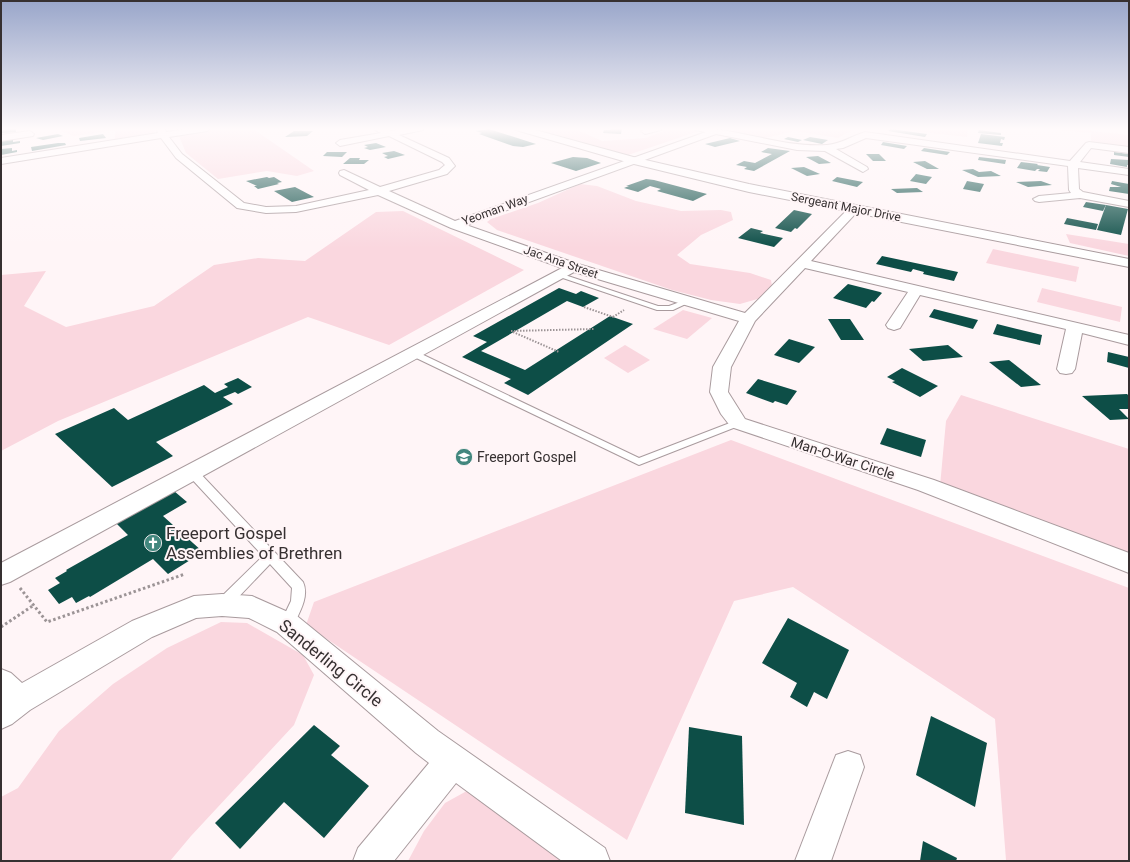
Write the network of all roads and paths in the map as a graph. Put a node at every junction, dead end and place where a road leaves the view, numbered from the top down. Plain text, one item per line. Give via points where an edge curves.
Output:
1 (194, 168) edge
2 (447, 168) edge
3 (614, 168) edge
4 (665, 168) edge
5 (1073, 168) edge
6 (1103, 168) edge
7 (1129, 172) edge
8 (344, 173) dead end
9 (379, 191) junction
10 (1080, 195) junction
11 (1039, 199) dead end
12 (1129, 204) edge
13 (854, 209) junction
14 (455, 225) junction
15 (802, 263) junction
16 (1129, 263) edge
17 (566, 271) junction
18 (916, 290) junction
19 (584, 307) dead end
20 (613, 317) dead end
21 (748, 319) junction
22 (894, 325) dead end
23 (1074, 326) junction
24 (595, 328) dead end
25 (1129, 340) edge
26 (559, 352) dead end
27 (413, 353) junction
28 (1066, 369) dead end
29 (738, 423) junction
30 (192, 472) junction
31 (271, 556) junction
32 (1129, 563) edge
33 (4, 573) edge
34 (185, 574) dead end
35 (34, 605) junction
36 (222, 605) junction
37 (287, 624) junction
38 (1, 627) edge
39 (7, 699) edge
40 (453, 760) junction
41 (848, 767) dead end
42 (371, 861) edge
43 (592, 861) edge
44 (813, 861) edge

1 - 9 street via 241,206 266,210 296,209
2 - 9 street via 425,178
3 - 14 street, Yeoman Way
4 - 13 street, Sergeant Major Drive
5 - 10 street via 1074,190
6 - 7 street
8 - 9 street, Jac Ana Street
9 - 14 street, Jac Ana Street
10 - 11 street
10 - 12 street
13 - 15 street
13 - 16 street, Sergeant Major Drive
14 - 17 street, Jac Ana Street
15 - 18 street
15 - 21 street
17 - 21 street, Jac Ana Street via 688,301
17 - 27 street
18 - 22 street
18 - 23 street
19 - 20 path
21 - 29 street via 722,367 719,392
23 - 25 street
23 - 28 street
24 - 26 path via 511,331
27 - 29 lane via 639,462
27 - 30 street
29 - 32 street, Man-O-War Circle via 926,485
30 - 31 lane
30 - 33 street
31 - 36 lane
31 - 37 lane via 298,586 298,601
33 - 35 path
34 - 35 path via 47,622
35 - 38 path
36 - 37 street, Sanderling Circle via 252,607
36 - 39 street, Sanderling Circle via 194,608 142,629
37 - 40 street, Sanderling Circle via 427,742
40 - 42 street
40 - 43 street, Sanderling Circle
41 - 44 street

